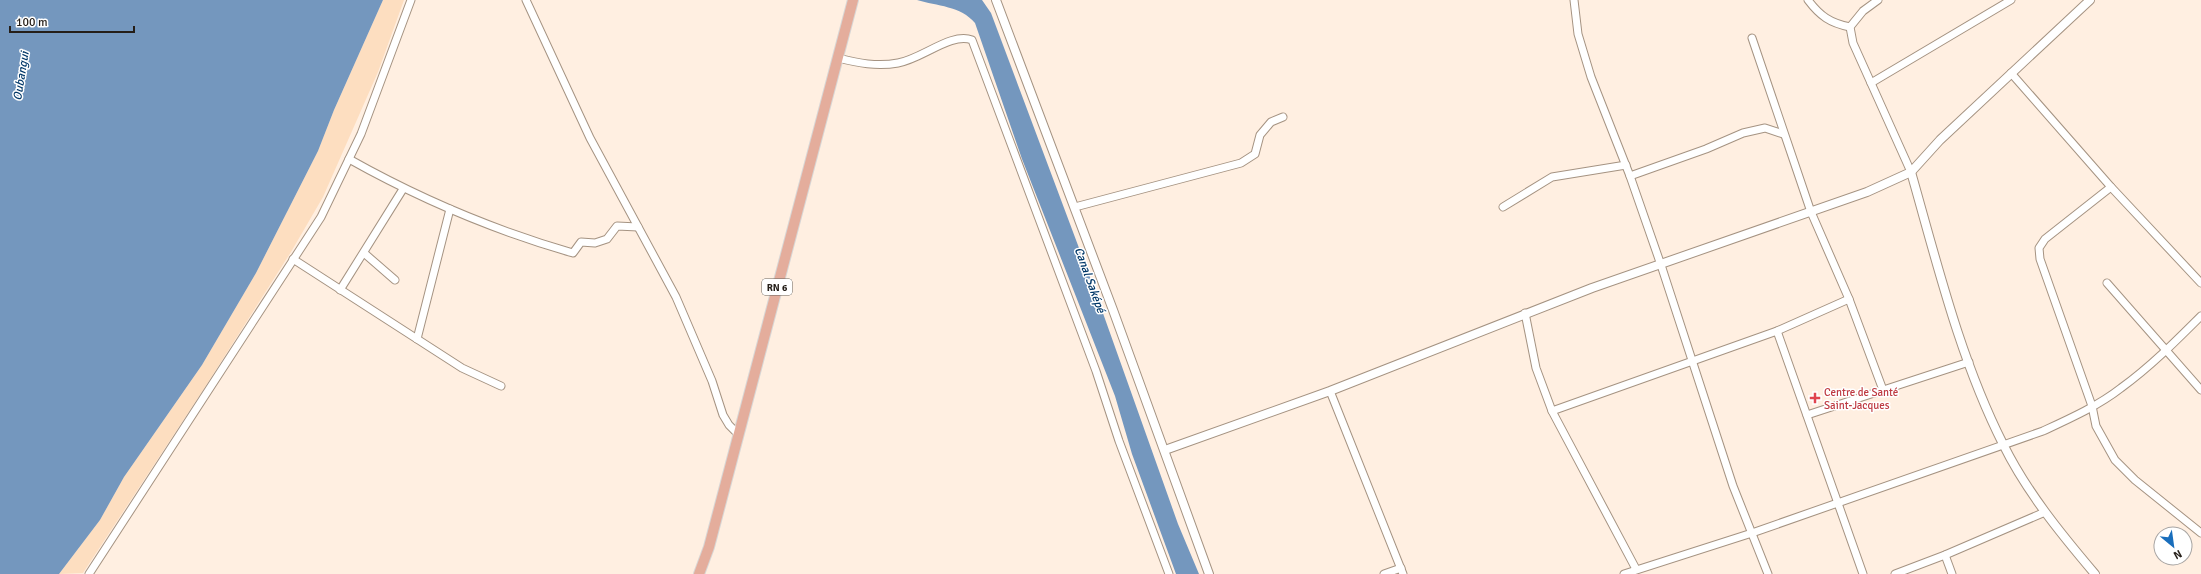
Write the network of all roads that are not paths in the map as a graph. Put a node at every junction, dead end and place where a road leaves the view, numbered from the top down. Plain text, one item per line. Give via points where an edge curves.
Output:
1 (411, 0) edge
2 (526, 0) edge
3 (854, 0) edge
4 (996, 0) edge
5 (1574, 0) edge
6 (1808, 0) edge
7 (1878, 0) edge
8 (2011, 0) edge
9 (2090, 0) edge
10 (1850, 26) junction
11 (1752, 38) dead end
12 (838, 58) junction
13 (2011, 73) junction
14 (1871, 83) junction
15 (1284, 117) dead end
16 (1783, 134) junction
17 (349, 159) junction
18 (1626, 165) junction
19 (1911, 172) junction
20 (1630, 176) junction
21 (2111, 187) junction
22 (403, 189) junction
23 (1075, 207) junction
24 (1503, 207) dead end
25 (450, 209) junction
26 (1811, 212) junction
27 (638, 227) junction
28 (364, 252) junction
29 (293, 259) junction
30 (1661, 265) junction
31 (395, 280) dead end
32 (2201, 282) edge
33 (2107, 283) dead end
34 (340, 290) junction
35 (1849, 298) junction
36 (1525, 313) junction
37 (2201, 316) edge
38 (1777, 331) junction
39 (417, 339) junction
40 (2166, 349) junction
41 (1693, 362) junction
42 (1969, 362) junction
43 (501, 386) dead end
44 (1883, 390) junction
45 (2201, 390) edge
46 (1330, 391) junction
47 (2092, 406) junction
48 (1552, 412) junction
49 (1807, 415) junction
50 (738, 434) junction
51 (2003, 444) junction
52 (1165, 450) junction
53 (1839, 504) junction
54 (2045, 512) junction
55 (1752, 533) junction
56 (2201, 533) edge
57 (1945, 555) junction
58 (1636, 569) junction
59 (1402, 571) edge
60 (89, 574) edge
61 (699, 574) edge
62 (1169, 574) edge
63 (1209, 574) edge
64 (1384, 574) edge
65 (1624, 574) edge
66 (1768, 574) edge
67 (1863, 574) edge
68 (1894, 574) edge
69 (1952, 574) edge
70 (2095, 574) edge

1 - 17 street via 381,85
2 - 27 street via 590,138
3 - 12 main road, RN 6
4 - 23 street
5 - 18 street via 1578,34 1591,78
6 - 10 street via 1823,18 1835,24
7 - 10 street via 1863,11
8 - 14 street
9 - 13 street
10 - 14 street via 1853,42
11 - 16 street
12 - 50 main road, RN 6
12 - 62 street via 879,65 899,63 919,57 948,41 965,38 972,40
13 - 19 street via 1940,140
13 - 21 street
14 - 19 street
15 - 23 street via 1271,122 1260,135 1255,154 1241,163
16 - 20 street via 1765,128 1743,133
16 - 26 street
17 - 22 street
17 - 29 street via 321,216
18 - 20 street
18 - 24 street via 1552,177
19 - 26 street via 1867,192
19 - 42 street
20 - 30 street
21 - 32 street
21 - 47 street via 2045,239 2039,248 2040,259
22 - 25 street
22 - 28 street
23 - 52 street
25 - 27 street via 518,237 573,253 580,242 608,239 617,226
25 - 39 street
26 - 30 street
26 - 35 street
27 - 50 street via 676,297 712,381 723,415
28 - 31 street
28 - 34 street
29 - 34 street
29 - 60 street
30 - 36 street
30 - 41 street
33 - 40 street
34 - 39 street
35 - 38 street
35 - 44 street
36 - 46 street
36 - 48 street via 1536,368
37 - 40 street
38 - 41 street
38 - 49 street
39 - 43 street via 462,368
40 - 45 street
40 - 47 street via 2151,365 2120,389
41 - 48 street
41 - 55 street via 1733,486
42 - 44 street
42 - 51 street
44 - 49 street
46 - 52 street
46 - 59 street
47 - 51 street via 2043,431
47 - 56 street via 2096,426 2115,460
48 - 58 street
49 - 53 street
50 - 61 main road, RN 6 via 709,547
51 - 53 street
51 - 54 street
52 - 63 street
53 - 55 street
53 - 67 street
54 - 57 street
54 - 70 street
55 - 58 street
55 - 66 street
57 - 68 street
57 - 69 street
58 - 65 street
59 - 64 street

